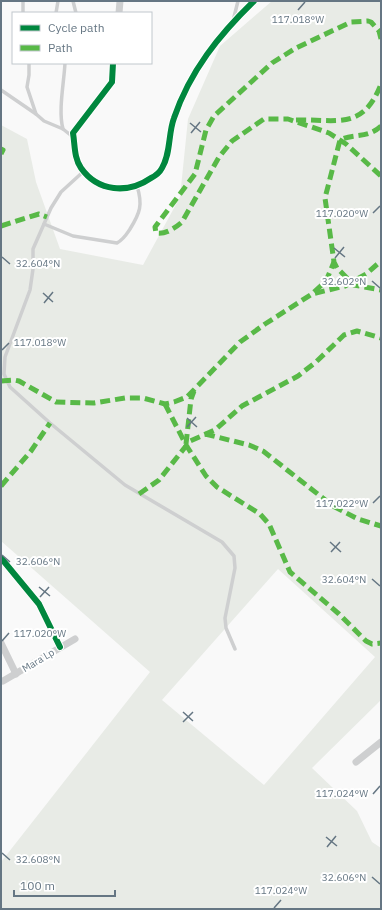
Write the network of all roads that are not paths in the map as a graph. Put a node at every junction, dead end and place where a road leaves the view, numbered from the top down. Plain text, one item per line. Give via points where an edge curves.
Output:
1 (23, 1) edge
2 (58, 1) edge
3 (73, 1) edge
4 (120, 1) edge
5 (238, 1) edge
6 (254, 1) edge
7 (23, 12) edge
8 (56, 12) edge
9 (76, 12) edge
10 (119, 12) edge
11 (234, 21) junction
12 (29, 64) edge
13 (65, 64) edge
14 (113, 64) edge
15 (1, 90) edge
16 (36, 114) junction
17 (63, 129) junction
18 (74, 137) junction
19 (84, 172) junction
20 (137, 186) junction
21 (44, 224) junction
22 (1, 558) edge
23 (75, 638) dead end
24 (1, 643) edge
25 (60, 647) junction
26 (235, 649) dead end
27 (16, 674) junction
28 (3, 681) dead end
29 (381, 742) edge
30 (356, 762) dead end

1 - 7 lane
2 - 8 lane
3 - 9 lane
4 - 10 street
5 - 11 lane
6 - 11 street
11 - 20 street via 194,71 172,122 167,155 162,168
12 - 16 lane via 27,87
13 - 17 lane
14 - 18 street via 112,82 87,112
15 - 16 lane
16 - 17 lane via 44,121
17 - 18 lane
18 - 19 street via 76,157
19 - 20 street via 97,183 113,189
19 - 21 lane via 61,192
20 - 21 lane via 140,203 138,218 123,240 117,243 73,236
21 - 26 lane via 33,249 30,290 5,357 4,374 10,387 125,485 200,528 222,542 230,551 234,556 234,568 225,618 226,628
22 - 25 street, Mara Lp via 39,604
23 - 25 street, Mara Lp
24 - 27 street
25 - 27 street, Mara Lp
27 - 28 street, Mara Lp
29 - 30 street

